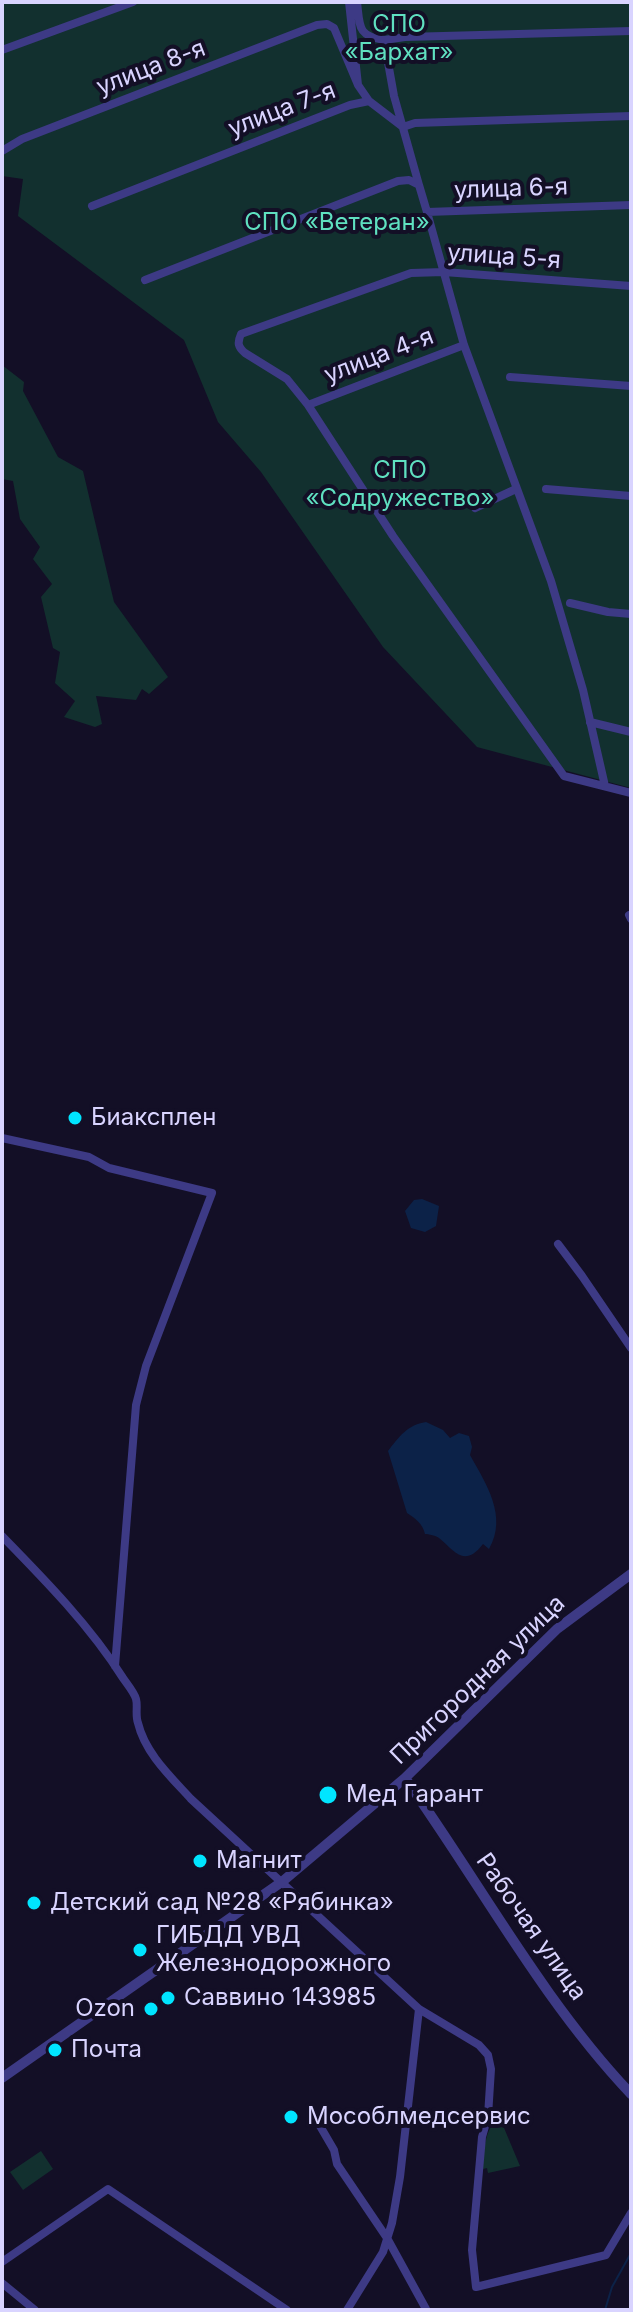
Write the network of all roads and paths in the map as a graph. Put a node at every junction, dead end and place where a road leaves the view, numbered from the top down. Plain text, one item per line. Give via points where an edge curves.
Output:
1 (133, 2) edge
2 (349, 2) edge
3 (357, 2) edge
4 (631, 31) edge
5 (384, 40) junction
6 (2, 50) edge
7 (358, 85) junction
8 (369, 101) junction
9 (631, 116) edge
10 (403, 127) junction
11 (2, 151) edge
12 (419, 185) junction
13 (631, 205) edge
14 (92, 206) dead end
15 (427, 212) junction
16 (444, 272) junction
17 (145, 280) dead end
18 (631, 286) edge
19 (464, 345) junction
20 (510, 377) dead end
21 (631, 386) edge
22 (308, 405) junction
23 (516, 489) junction
24 (546, 489) dead end
25 (631, 496) edge
26 (475, 508) dead end
27 (570, 603) dead end
28 (631, 614) edge
29 (590, 722) junction
30 (631, 732) edge
31 (605, 786) junction
32 (631, 793) edge
33 (2, 1138) edge
34 (558, 1244) dead end
35 (631, 1348) edge
36 (2, 1536) edge
37 (631, 1574) edge
38 (115, 1666) junction
39 (405, 1778) junction
40 (283, 1881) junction
41 (419, 2009) junction
42 (2, 2078) edge
43 (631, 2094) edge
44 (313, 2114) dead end
45 (631, 2213) edge
46 (387, 2238) junction
47 (2, 2262) edge
48 (2, 2283) edge
49 (426, 2309) edge
50 (35, 2310) edge
51 (287, 2310) edge
52 (347, 2310) edge

1 - 6 street
2 - 7 street
3 - 5 street via 363,33
4 - 5 street
5 - 10 street
7 - 8 street
7 - 11 street, улица 8-я via 334,28 317,25
8 - 10 street, улица 7-я
8 - 14 street, улица 7-я
9 - 10 street
10 - 12 street
12 - 15 street, улица 6-я
12 - 17 street, улица 6-я via 409,180 385,185
13 - 15 street, улица 6-я
15 - 16 street
16 - 18 street, улица 5-я
16 - 19 street
16 - 22 street, улица 5-я via 411,273 241,334 239,348 287,379
19 - 22 street, улица 4-я
19 - 23 street
20 - 21 street
22 - 31 street via 377,514 564,776
23 - 26 street
23 - 29 street via 551,581
24 - 25 street
27 - 28 street
29 - 30 street
29 - 31 street
31 - 32 street
33 - 38 street via 212,1193 136,1405
34 - 35 street
36 - 38 street
37 - 39 street, Пригородная улица via 557,1629
38 - 40 street via 136,1699 141,1733 156,1758 191,1799
39 - 40 street, Пригородная улица
39 - 43 street, Рабочая улица via 543,1982
40 - 41 street
40 - 42 street, Пригородная улица
41 - 45 street via 479,2045 490,2061 472,2250 476,2287 606,2255
41 - 46 street via 400,2177
44 - 46 street via 337,2164
46 - 49 street
46 - 52 street
47 - 51 street via 108,2189
48 - 50 street

